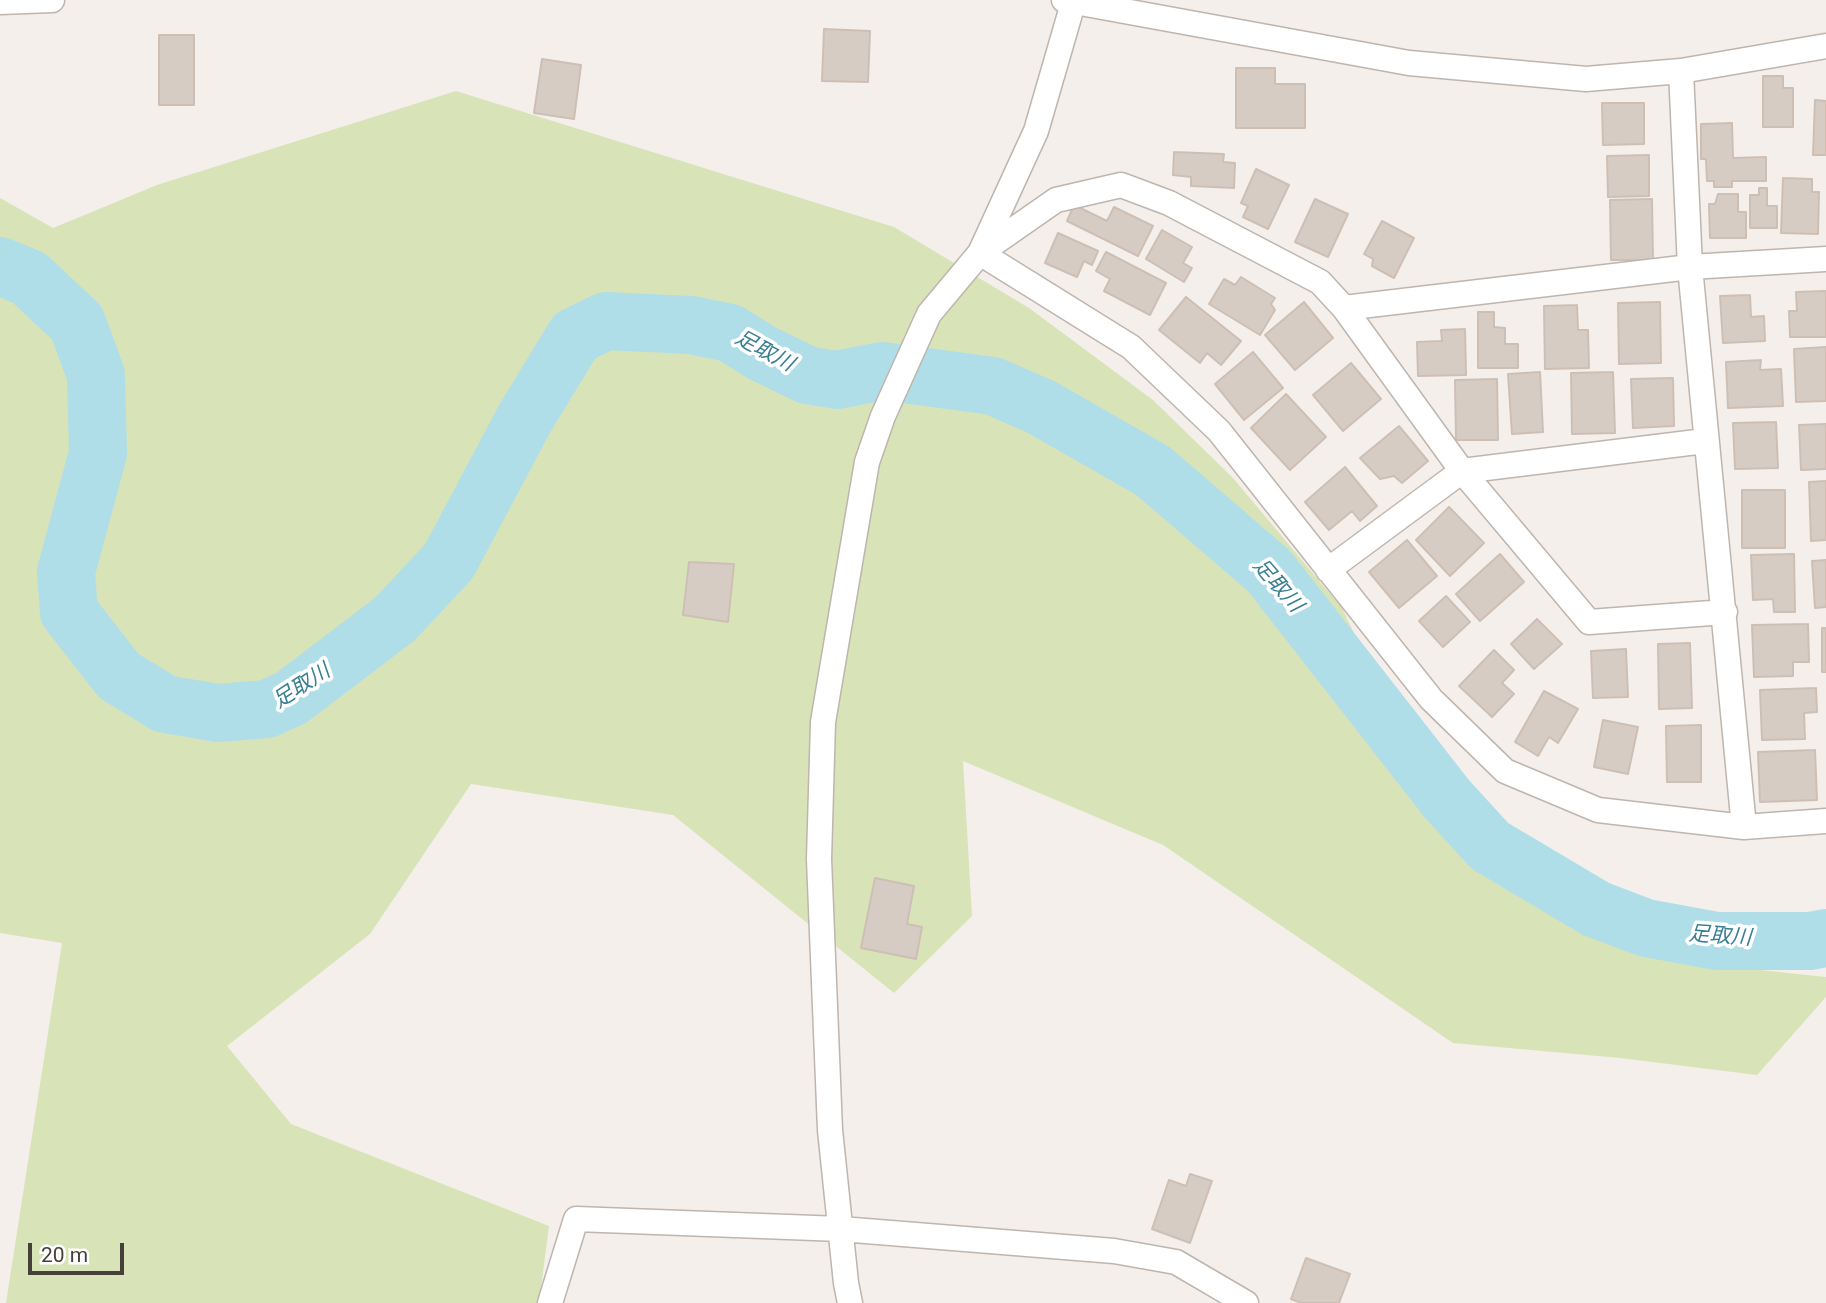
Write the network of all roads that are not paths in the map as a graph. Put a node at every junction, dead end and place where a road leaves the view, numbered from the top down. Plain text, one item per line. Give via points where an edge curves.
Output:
1 (52, 0) edge
2 (1071, 1) edge
3 (0, 2) edge
4 (1826, 46) edge
5 (1681, 71) junction
6 (981, 253) junction
7 (1826, 260) edge
8 (1690, 267) junction
9 (1344, 308) junction
10 (1706, 441) junction
11 (1462, 471) junction
12 (1328, 570) junction
13 (1725, 612) junction
14 (1826, 821) edge
15 (1744, 827) junction
16 (841, 1229) junction
17 (550, 1303) edge
18 (850, 1303) edge
19 (1245, 1303) edge

1 - 3 street
2 - 5 street via 1409,63 1586,79
2 - 6 street via 1036,131
4 - 5 street
5 - 8 street
6 - 9 street via 1056,200 1121,185 1169,202 1320,282
6 - 12 street via 1131,347 1219,431
6 - 16 street via 929,314 867,462 823,722 819,859 830,1130
7 - 8 street
8 - 9 street
8 - 10 street
9 - 11 street
10 - 11 street
10 - 13 street
11 - 12 street
11 - 13 street via 1589,622
12 - 15 street via 1431,699 1505,771 1598,810
13 - 15 street
14 - 15 street
16 - 17 street via 576,1219
16 - 18 street
16 - 19 street via 1114,1251 1176,1262

